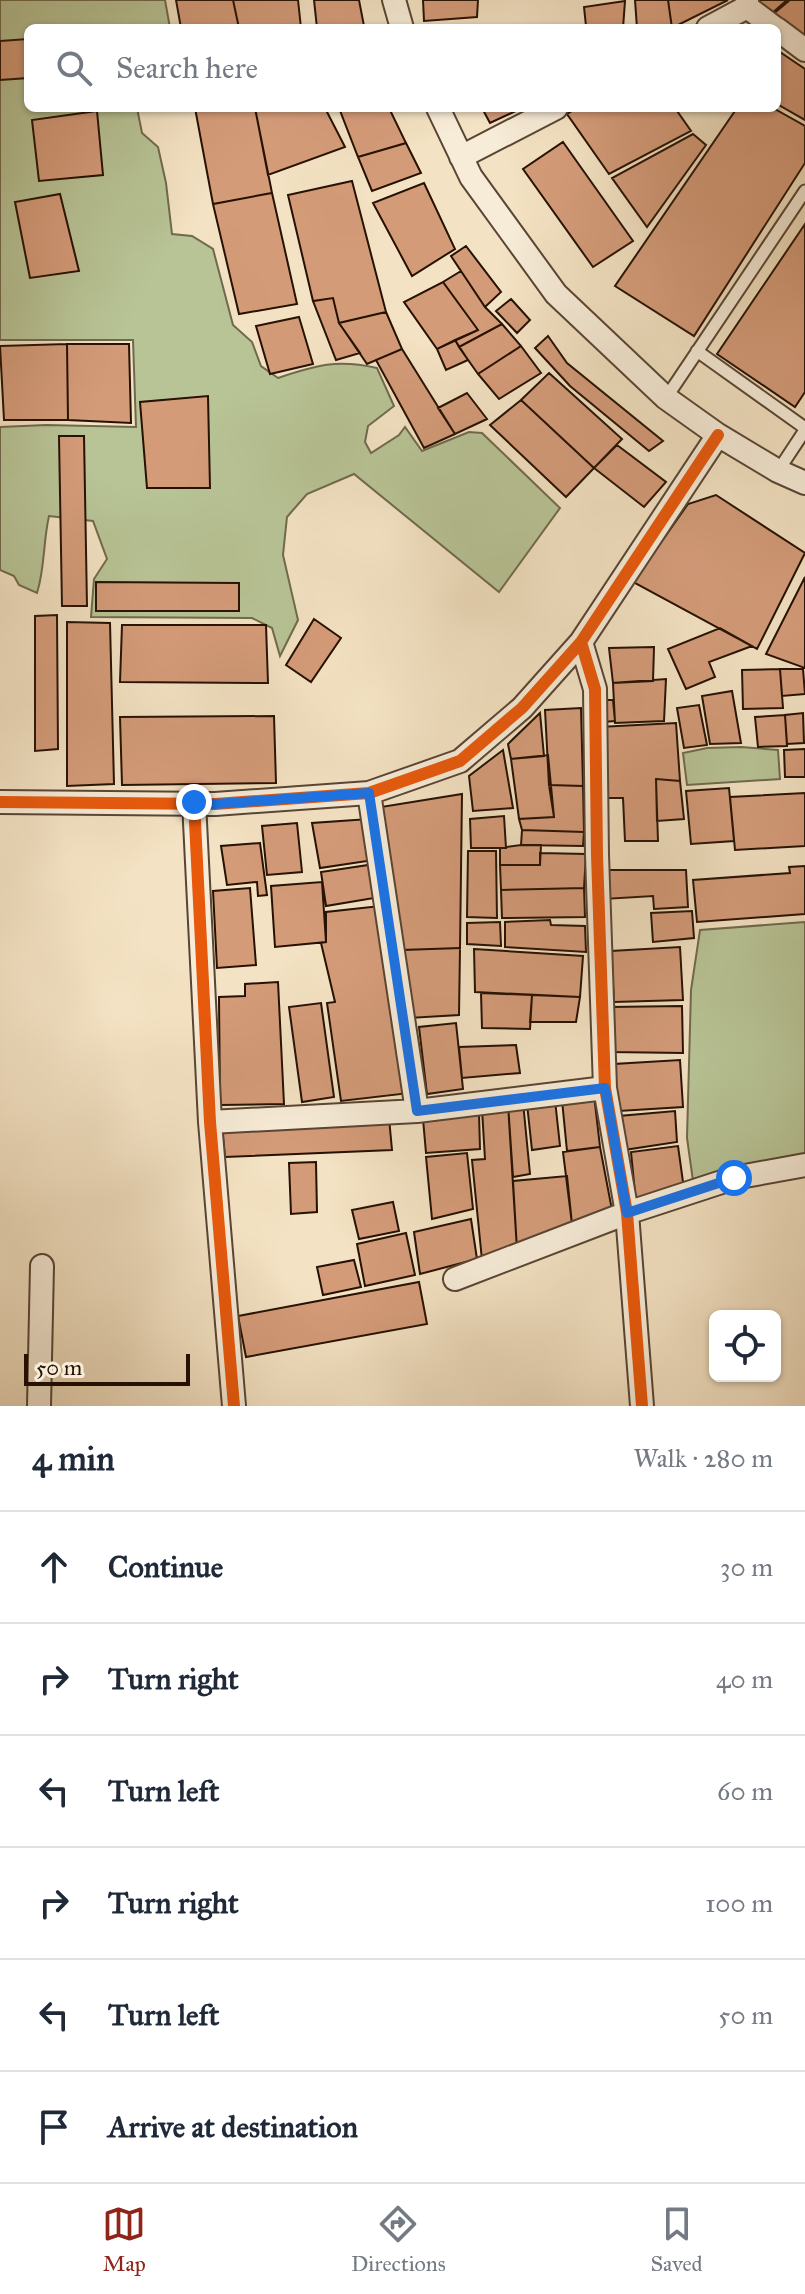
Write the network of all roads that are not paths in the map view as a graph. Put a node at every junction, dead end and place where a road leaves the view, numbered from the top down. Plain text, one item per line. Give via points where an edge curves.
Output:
1 (394, 0) edge
2 (747, 4) edge
3 (401, 24) edge
4 (714, 24) edge
5 (770, 24) edge
6 (781, 33) edge
7 (805, 50) edge
8 (440, 112) edge
9 (548, 112) edge
10 (461, 157) junction
11 (805, 191) edge
12 (697, 351) junction
13 (666, 398) junction
14 (805, 429) edge
15 (718, 435) junction
16 (778, 471) junction
17 (805, 483) edge
18 (581, 642) junction
19 (369, 793) junction
20 (0, 802) edge
21 (194, 802) junction
22 (605, 1088) junction
23 (417, 1111) junction
24 (210, 1122) junction
25 (805, 1165) edge
26 (627, 1213) junction
27 (42, 1266) dead end
28 (455, 1279) dead end
29 (39, 1406) edge
30 (234, 1406) edge
31 (642, 1406) edge

1 - 3 street
2 - 4 street
2 - 5 street
6 - 7 street
8 - 10 street
9 - 10 street
10 - 13 street via 556,294
11 - 12 lane
12 - 13 lane
12 - 14 lane
13 - 15 street
14 - 16 lane
15 - 16 street
15 - 18 street
16 - 17 street
18 - 19 street via 522,708 460,761
18 - 22 street via 595,689
19 - 21 street
19 - 23 street
20 - 21 street
21 - 24 street
22 - 23 street
22 - 26 street
23 - 24 street
24 - 30 street
25 - 26 street via 734,1178
26 - 28 street
26 - 31 street
27 - 29 street

